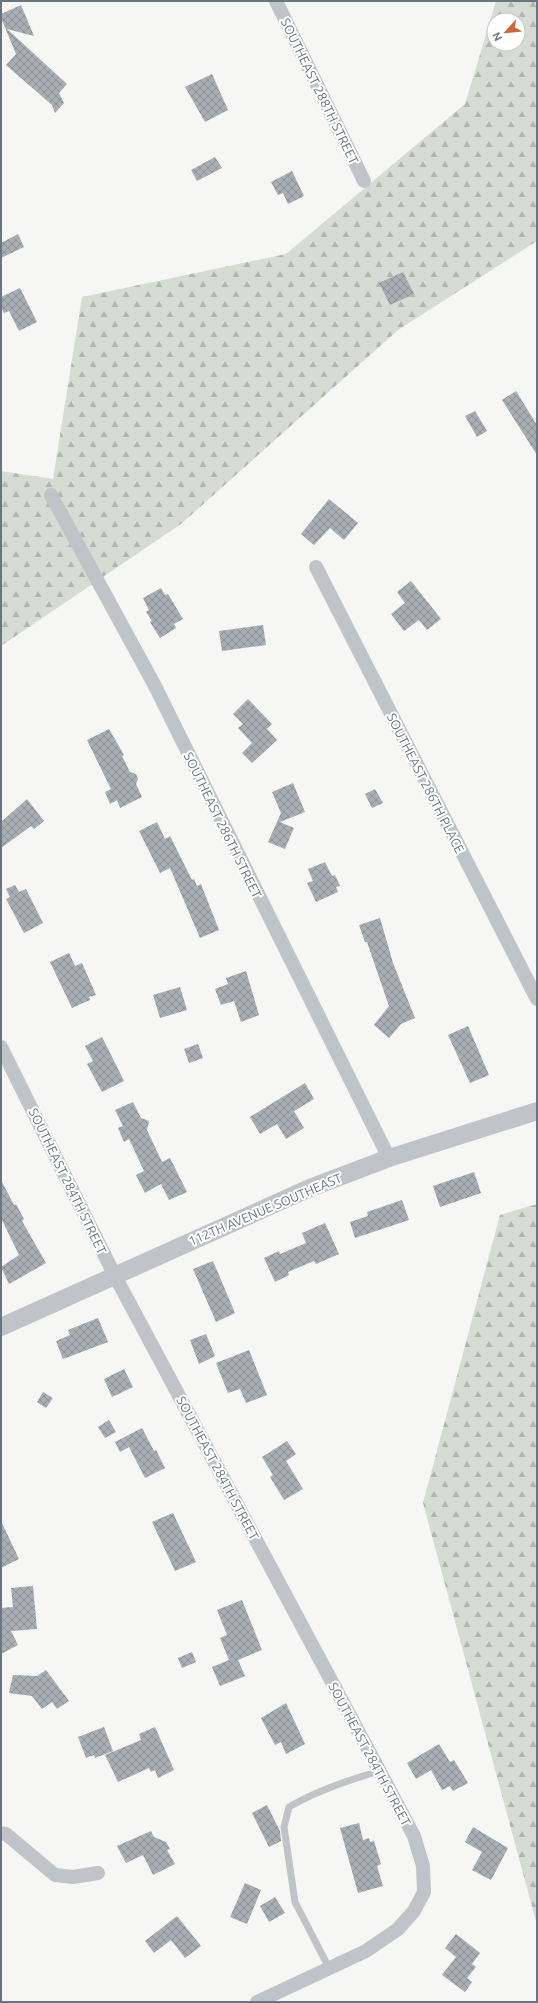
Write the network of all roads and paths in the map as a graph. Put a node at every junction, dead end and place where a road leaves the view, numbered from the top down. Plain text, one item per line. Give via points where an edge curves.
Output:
1 (276, 1) edge
2 (364, 181) dead end
3 (51, 496) dead end
4 (316, 566) dead end
5 (537, 999) edge
6 (1, 1047) edge
7 (537, 1111) edge
8 (389, 1158) junction
9 (115, 1276) junction
10 (1, 1327) edge
11 (380, 1771) junction
12 (1, 1833) edge
13 (98, 1873) dead end
14 (329, 1968) junction
15 (257, 2002) edge

1 - 2 street, SOUTHEAST 288TH STREET
3 - 8 street, SOUTHEAST 286TH STREET via 155,686
4 - 5 street, SOUTHEAST 286TH PLACE
6 - 9 street, SOUTHEAST 284TH STREET
7 - 8 street, 112TH AVENUE SOUTHEAST
8 - 9 street, 112TH AVENUE SOUTHEAST via 310,1188
9 - 10 street, 112TH AVENUE SOUTHEAST
9 - 11 street, SOUTHEAST 284TH STREET
11 - 14 street, SOUTHEAST 284TH STREET via 414,1836 423,1866 424,1892 414,1911 398,1929 366,1951
11 - 14 lane via 340,1782 289,1807 284,1827 295,1902
12 - 13 street via 6,1834 55,1875 73,1877
14 - 15 street

